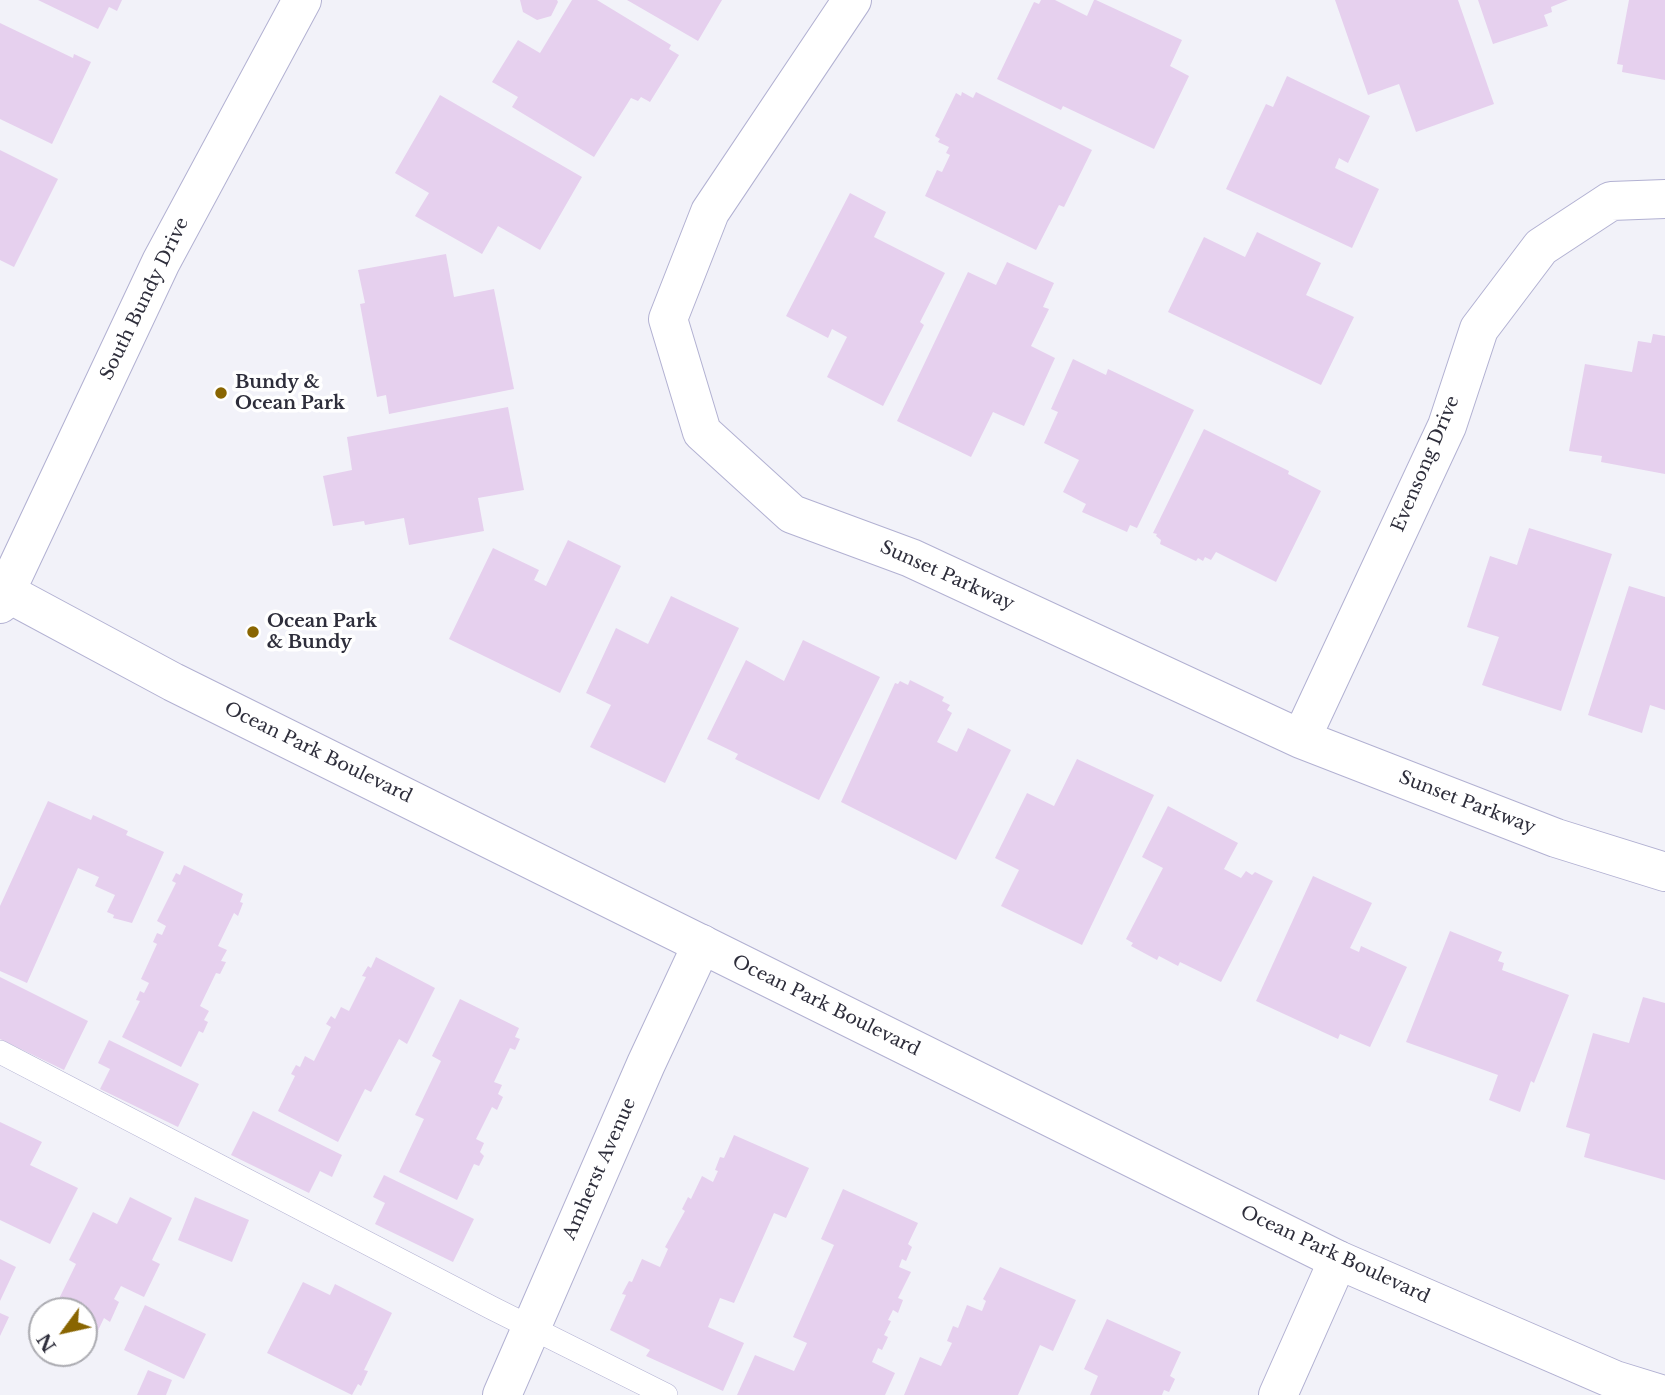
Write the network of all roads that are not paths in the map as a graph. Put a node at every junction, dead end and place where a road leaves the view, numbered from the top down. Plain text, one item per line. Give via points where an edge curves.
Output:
1 (302, 0) edge
2 (852, 0) edge
3 (1665, 199) edge
4 (2, 595) edge
5 (1301, 739) junction
6 (1665, 872) edge
7 (702, 944) junction
8 (0, 1052) edge
9 (1338, 1260) junction
10 (531, 1328) junction
11 (502, 1395) edge
12 (666, 1395) edge
13 (1278, 1395) edge
14 (1664, 1395) edge

1 - 4 street, South Bundy Drive via 161,262
2 - 5 street, Sunset Parkway via 709,212 668,319 702,432 792,514 911,558
3 - 5 street, Evensong Drive via 1611,201 1541,247 1479,329 1447,426
4 - 7 street, Ocean Park Boulevard
5 - 6 street, Sunset Parkway via 1556,838
7 - 9 street, Ocean Park Boulevard
7 - 10 street, Amherst Avenue
8 - 10 lane
9 - 13 street
9 - 14 street, Ocean Park Boulevard via 1615,1380
10 - 11 street, Amherst Avenue
10 - 12 lane

